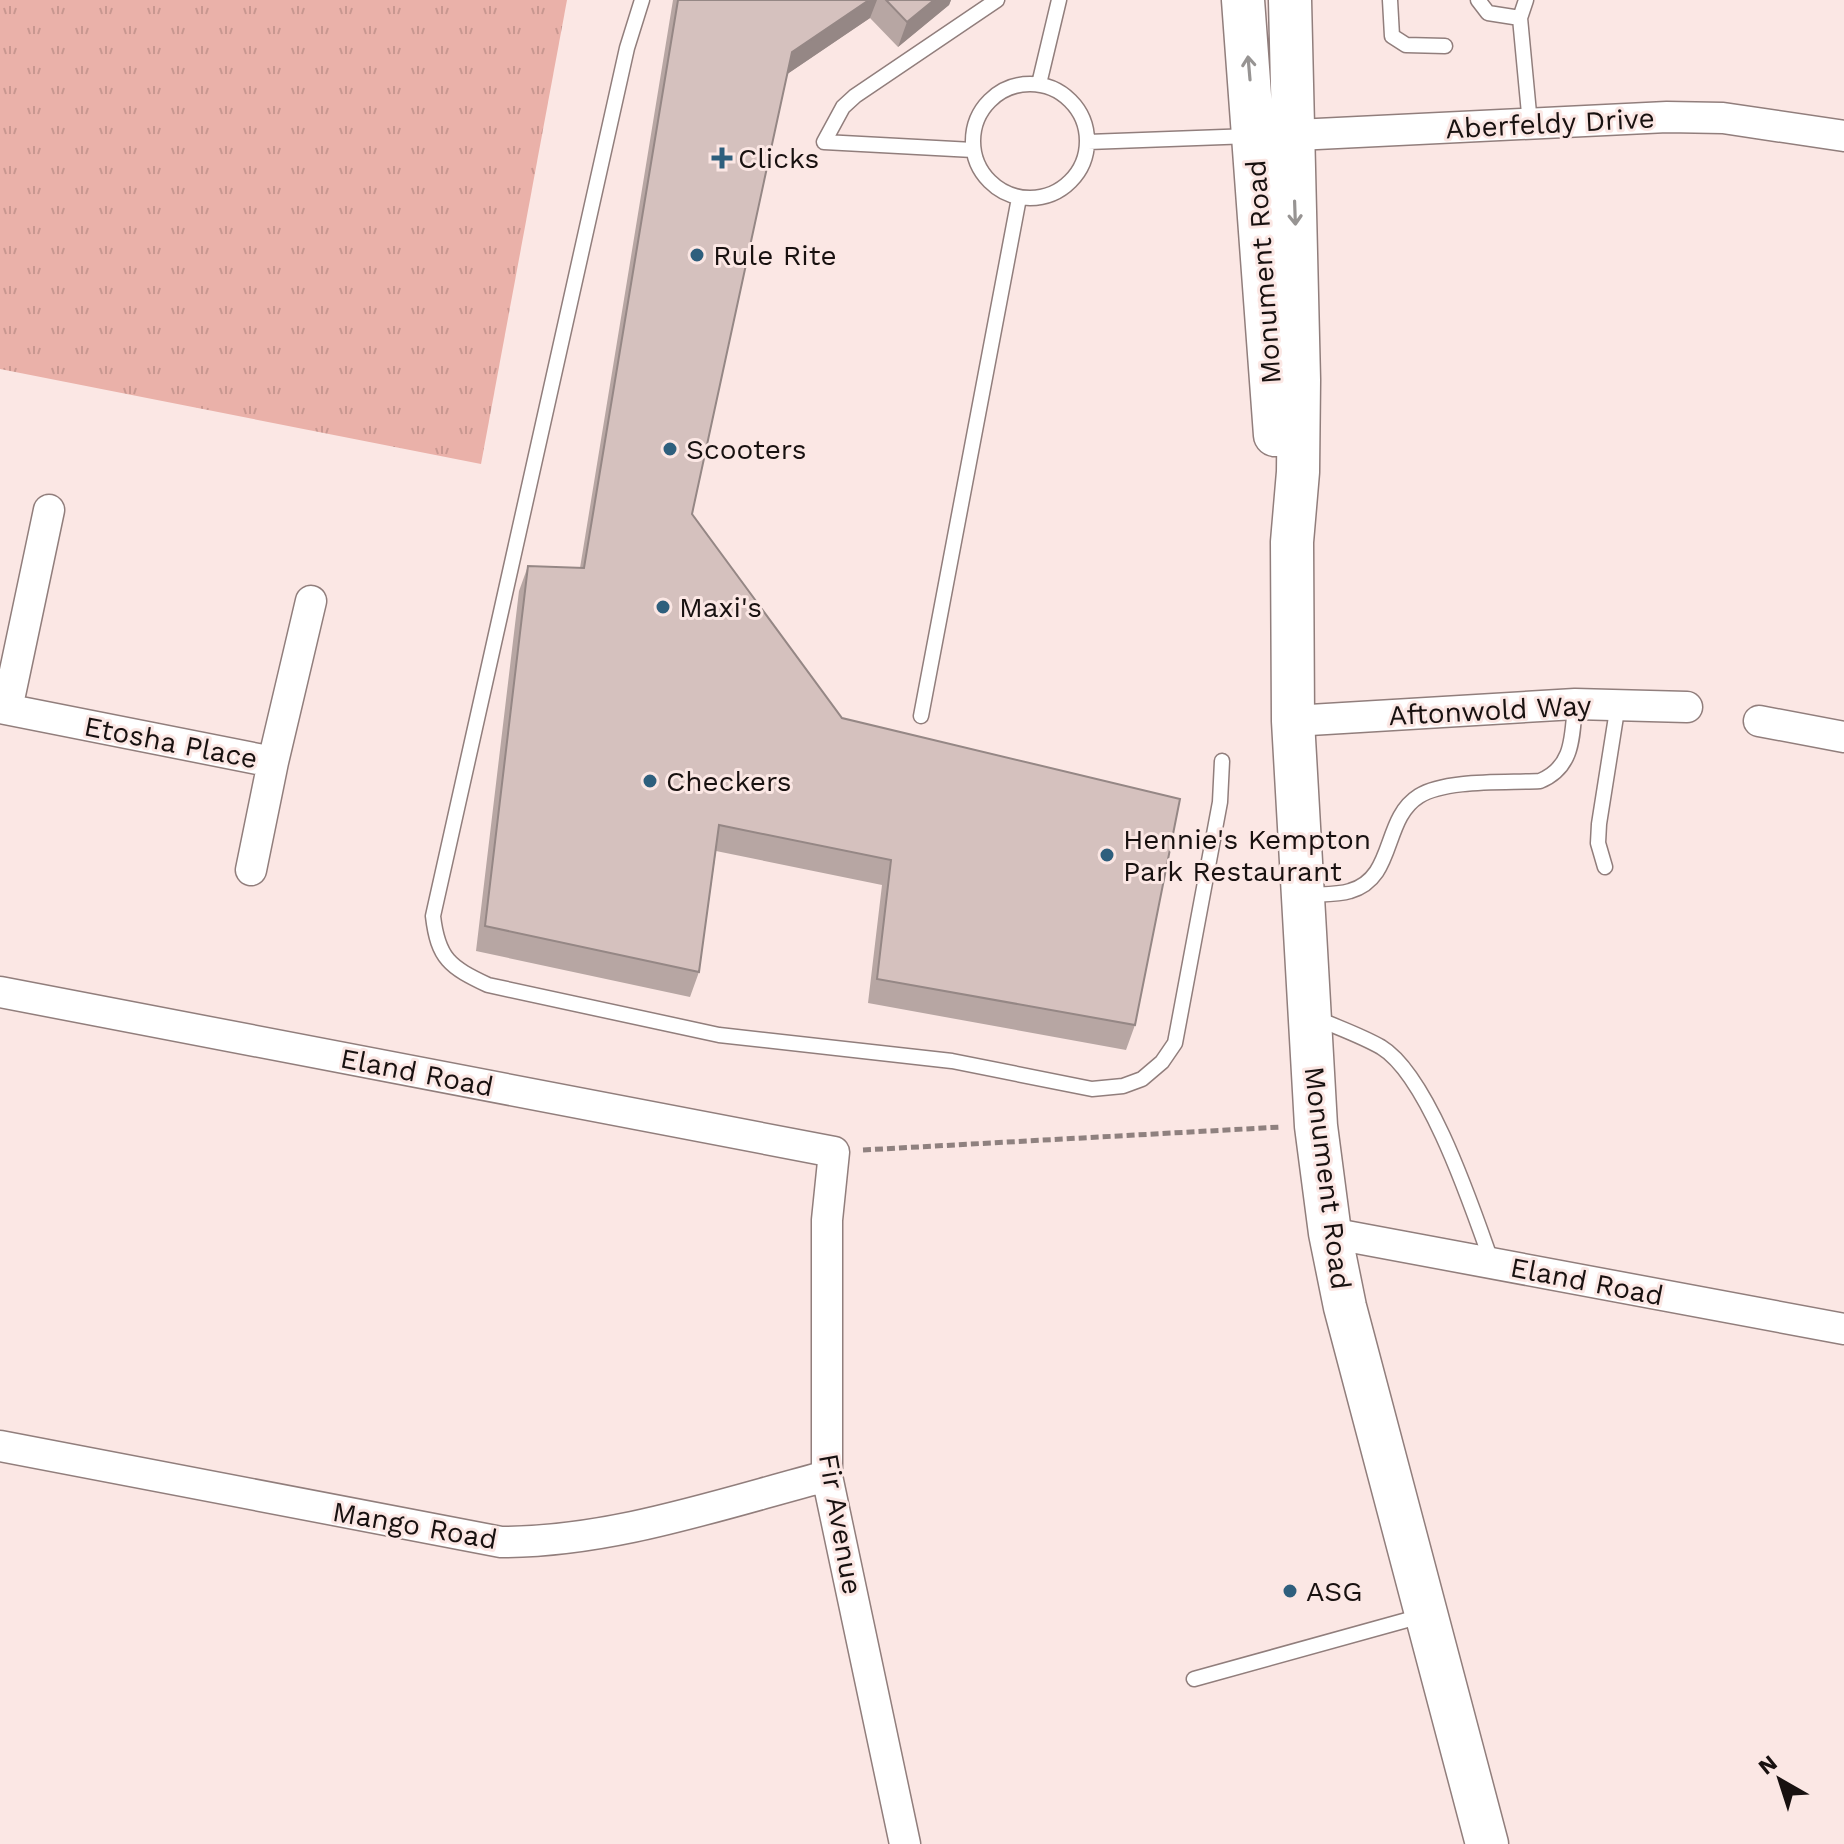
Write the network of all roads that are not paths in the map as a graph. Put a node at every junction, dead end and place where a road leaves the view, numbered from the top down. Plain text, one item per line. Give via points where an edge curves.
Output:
1 (642, 0) edge
2 (997, 0) edge
3 (1059, 0) edge
4 (1243, 0) edge
5 (1290, 0) edge
6 (1390, 0) edge
7 (1478, 0) edge
8 (1526, 0) edge
9 (1520, 18) junction
10 (1445, 46) dead end
11 (1039, 84) junction
12 (1530, 124) junction
13 (1273, 136) junction
14 (1844, 136) edge
15 (1088, 142) junction
16 (973, 150) junction
17 (1019, 198) junction
18 (49, 510) dead end
19 (311, 601) dead end
20 (1575, 704) junction
21 (1618, 704) junction
22 (1687, 707) dead end
23 (4, 708) edge
24 (921, 716) dead end
25 (1293, 721) junction
26 (1759, 721) dead end
27 (1844, 737) edge
28 (1222, 761) dead end
29 (273, 762) junction
30 (1605, 867) dead end
31 (251, 870) dead end
32 (1303, 895) junction
33 (0, 992) edge
34 (1310, 1015) junction
35 (834, 1152) joint
36 (1330, 1233) junction
37 (1492, 1263) junction
38 (1844, 1329) edge
39 (0, 1446) edge
40 (827, 1476) junction
41 (1426, 1615) junction
42 (1194, 1679) dead end
43 (905, 1844) edge
44 (1487, 1844) edge

1 - 28 lane via 433,916 442,954 456,970 488,985 719,1035 952,1061 1092,1089 1123,1086 1142,1079 1175,1043 1220,802
2 - 16 lane via 855,96 824,142
3 - 11 lane
13 -> 4 main road, Monument Road
5 - 13 main road, Monument Road
6 - 10 lane via 1392,36 1406,45
7 - 9 lane via 1488,13
8 - 9 lane
9 - 12 lane
11 - 15 lane via 1074,103
11 - 16 lane via 1000,92 985,106 977,119
12 - 13 street, Aberfeldy Drive
12 - 14 street, Aberfeldy Drive via 1723,118
13 - 15 lane
13 - 25 main road, Monument Road via 1270,381 1292,542
15 - 17 lane via 1082,166 1068,184 1052,194
16 - 17 lane via 980,169 999,190
17 - 24 lane
18 - 23 street
19 - 29 street, Etosha Place
20 - 21 street, Aftonwold Way
20 - 25 street, Aftonwold Way
20 - 32 lane via 1572,745 1554,775 1540,781 1443,787 1421,795 1405,807 1382,865 1368,883 1349,891
21 - 22 street, Aftonwold Way
21 - 30 lane via 1599,824
23 - 29 street, Etosha Place
25 - 32 main road, Monument Road
26 - 27 street
29 - 31 street
32 - 34 main road, Monument Road
33 - 35 street, Eland Road
34 - 36 main road, Monument Road via 1316,1126
34 - 37 lane via 1384,1048 1421,1094 1459,1173
35 - 40 street, Fir Avenue via 827,1220
36 - 37 street, Eland Road
36 - 41 main road, Monument Road
37 - 38 street, Eland Road
39 - 40 street, Mango Road via 501,1542 556,1542
40 - 43 street, Fir Avenue
41 - 42 lane
41 - 44 main road, Monument Road

